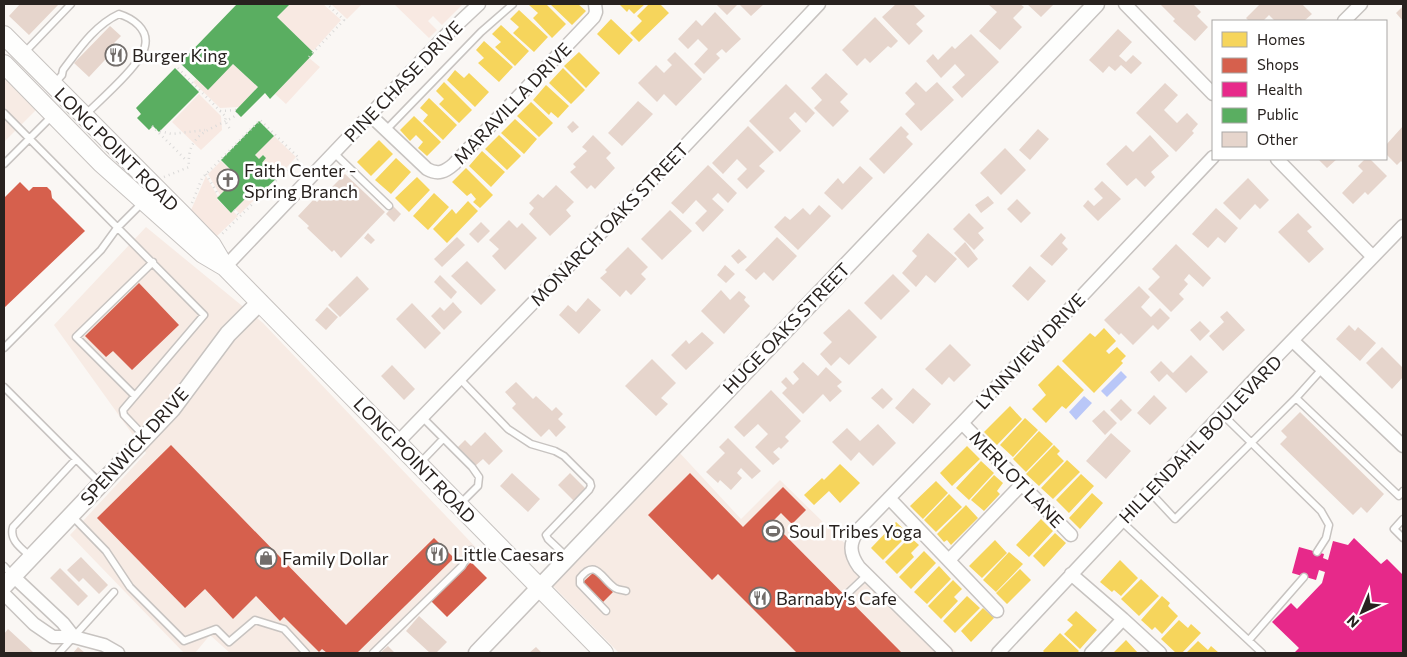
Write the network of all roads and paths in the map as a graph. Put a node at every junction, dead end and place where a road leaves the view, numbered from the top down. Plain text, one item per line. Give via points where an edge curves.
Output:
1 (71, 4) edge
2 (327, 4) edge
3 (479, 4) edge
4 (513, 4) edge
5 (595, 4) edge
6 (819, 4) edge
7 (1096, 4) edge
8 (1125, 4) edge
9 (1360, 4) edge
10 (1345, 20) edge
11 (4, 34) edge
12 (23, 54) junction
13 (309, 57) dead end
14 (178, 68) dead end
15 (6, 70) edge
16 (48, 79) junction
17 (1212, 93) edge
18 (237, 110) dead end
19 (220, 111) junction
20 (4, 113) edge
21 (238, 114) dead end
22 (53, 115) junction
23 (370, 115) junction
24 (84, 116) junction
25 (225, 121) junction
26 (152, 126) dead end
27 (230, 129) dead end
28 (205, 130) junction
29 (386, 130) junction
30 (160, 131) dead end
31 (29, 139) junction
32 (334, 152) junction
33 (1212, 158) edge
34 (1278, 160) edge
35 (188, 162) junction
36 (4, 164) edge
37 (206, 174) junction
38 (156, 183) junction
39 (219, 196) dead end
40 (143, 202) junction
41 (389, 206) dead end
42 (189, 210) dead end
43 (234, 210) dead end
44 (240, 216) junction
45 (1403, 226) edge
46 (116, 228) junction
47 (217, 238) dead end
48 (1373, 257) junction
49 (152, 262) junction
50 (225, 267) junction
51 (260, 302) junction
52 (1293, 341) junction
53 (4, 348) edge
54 (1322, 369) junction
55 (459, 378) junction
56 (4, 387) edge
57 (134, 395) junction
58 (1296, 398) junction
59 (1222, 414) junction
60 (422, 417) junction
61 (962, 423) junction
62 (145, 437) junction
63 (444, 439) junction
64 (398, 442) junction
65 (1251, 443) junction
66 (1403, 446) edge
67 (76, 459) junction
68 (419, 464) junction
69 (101, 483) junction
70 (1022, 484) junction
71 (1149, 491) junction
72 (1403, 492) edge
73 (889, 498) junction
74 (460, 505) junction
75 (71, 515) junction
76 (1403, 519) edge
77 (1121, 521) junction
78 (1071, 535) dead end
79 (1403, 538) edge
80 (470, 550) dead end
81 (1317, 552) dead end
82 (30, 557) junction
83 (567, 557) junction
84 (949, 560) junction
85 (1071, 574) junction
86 (867, 575) junction
87 (7, 576) edge
88 (1304, 577) dead end
89 (539, 587) junction
90 (626, 591) dead end
91 (114, 592) dead end
92 (4, 594) edge
93 (846, 594) dead end
94 (43, 605) junction
95 (606, 610) dead end
96 (998, 611) dead end
97 (29, 619) junction
98 (1123, 619) junction
99 (74, 637) junction
100 (1249, 640) junction
101 (59, 653) edge
102 (118, 653) edge
103 (306, 653) edge
104 (373, 653) edge
105 (477, 653) edge
106 (604, 653) edge
107 (946, 653) edge
108 (998, 653) edge
109 (1091, 653) edge
110 (1160, 653) edge
111 (1262, 653) edge

1 - 12 lane
2 - 13 path via 344,20
3 - 23 street, PINE CHASE DRIVE
4 - 29 lane via 481,32
5 - 29 street, MARAVILLA DRIVE via 594,17 444,172 427,169
6 - 55 street, MONARCH OAKS STREET
7 - 83 street, HUGE OAKS STREET
8 - 17 street
9 - 10 street
11 - 12 main road, LONG POINT ROAD
12 - 16 main road, LONG POINT ROAD
14 - 19 path
15 - 16 main road via 16,66
15 - 22 main road, LONG POINT ROAD
16 - 24 main road, LONG POINT ROAD
16 - 24 lane via 62,75 89,38 107,20 119,14 129,17 142,28 145,48 135,64
18 - 19 path
19 - 25 path via 226,117
20 - 31 lane
21 - 25 path
22 - 31 lane
22 - 40 main road, LONG POINT ROAD
23 - 29 street, MARAVILLA DRIVE
23 - 32 street, PINE CHASE DRIVE
24 - 38 main road, LONG POINT ROAD
25 - 27 path
25 - 28 path
26 - 35 path
28 - 30 path via 172,134
28 - 35 path via 193,143
31 - 36 lane
31 - 46 lane
32 - 41 lane
32 - 50 street, PINE CHASE DRIVE
33 - 61 street, LYNNVIEW DRIVE
34 - 48 street
35 - 38 path via 189,167
37 - 39 path
37 - 42 path
37 - 44 path via 260,120 299,158
38 - 40 main road
38 - 50 main road, LONG POINT ROAD via 212,245
40 - 46 lane
40 - 50 main road, LONG POINT ROAD via 203,254
43 - 44 path
44 - 47 path
45 - 48 street, HILLENDAHL BOULEVARD
46 - 49 lane
46 - 53 lane via 102,250
48 - 52 street, HILLENDAHL BOULEVARD
49 - 57 lane via 204,315
49 - 57 lane via 76,337
50 - 51 main road, LONG POINT ROAD
51 - 62 street, SPENWICK DRIVE via 228,334 172,409
51 - 64 main road, LONG POINT ROAD
52 - 54 street
52 - 59 street, HILLENDAHL BOULEVARD
54 - 58 lane
54 - 66 street
55 - 60 street, MONARCH OAKS STREET
55 - 83 lane via 508,429 531,444 564,456 590,482 589,490 546,535
56 - 67 lane
57 - 62 lane via 123,410 124,415
58 - 65 lane
58 - 72 lane via 1399,496
59 - 65 lane
59 - 71 street, HILLENDAHL BOULEVARD
60 - 63 lane
60 - 64 street, MONARCH OAKS STREET
61 - 70 street, MERLOT LANE
61 - 73 street, LYNNVIEW DRIVE
62 - 69 street, SPENWICK DRIVE
63 - 68 lane
63 - 74 lane via 479,477 478,486
64 - 68 main road, LONG POINT ROAD
65 - 71 lane via 1175,519
65 - 81 lane via 1321,511 1329,525 1326,538
67 - 69 lane
67 - 82 lane via 13,527 12,537
68 - 74 main road, LONG POINT ROAD
69 - 75 street, SPENWICK DRIVE
70 - 78 street, MERLOT LANE
70 - 84 street
71 - 77 street, HILLENDAHL BOULEVARD
73 - 84 street
73 - 86 street, LYNNVIEW DRIVE via 859,529 850,548 852,558
74 - 89 main road, LONG POINT ROAD
75 - 82 street, SPENWICK DRIVE
75 - 103 lane via 106,551 130,587 184,641 216,629 230,642 255,620 284,629
76 - 79 lane via 1394,529
77 - 85 street, HILLENDAHL BOULEVARD
77 - 100 lane
80 - 104 lane via 462,566
82 - 87 street, SPENWICK DRIVE
83 - 89 street, HUGE OAKS STREET
84 - 96 street
85 - 98 street
85 - 108 street, HILLENDAHL BOULEVARD
86 - 93 lane
86 - 107 street
87 - 94 street
88 - 100 lane
89 - 105 street, HUGE OAKS STREET
89 - 106 main road, LONG POINT ROAD
90 - 95 lane via 615,588 597,570 585,572 580,584
91 - 99 lane
92 - 97 street
94 - 97 street
94 - 99 street
97 - 99 street via 53,637
98 - 109 street
98 - 110 street
99 - 101 lane
99 - 102 street via 104,645
100 - 111 lane

